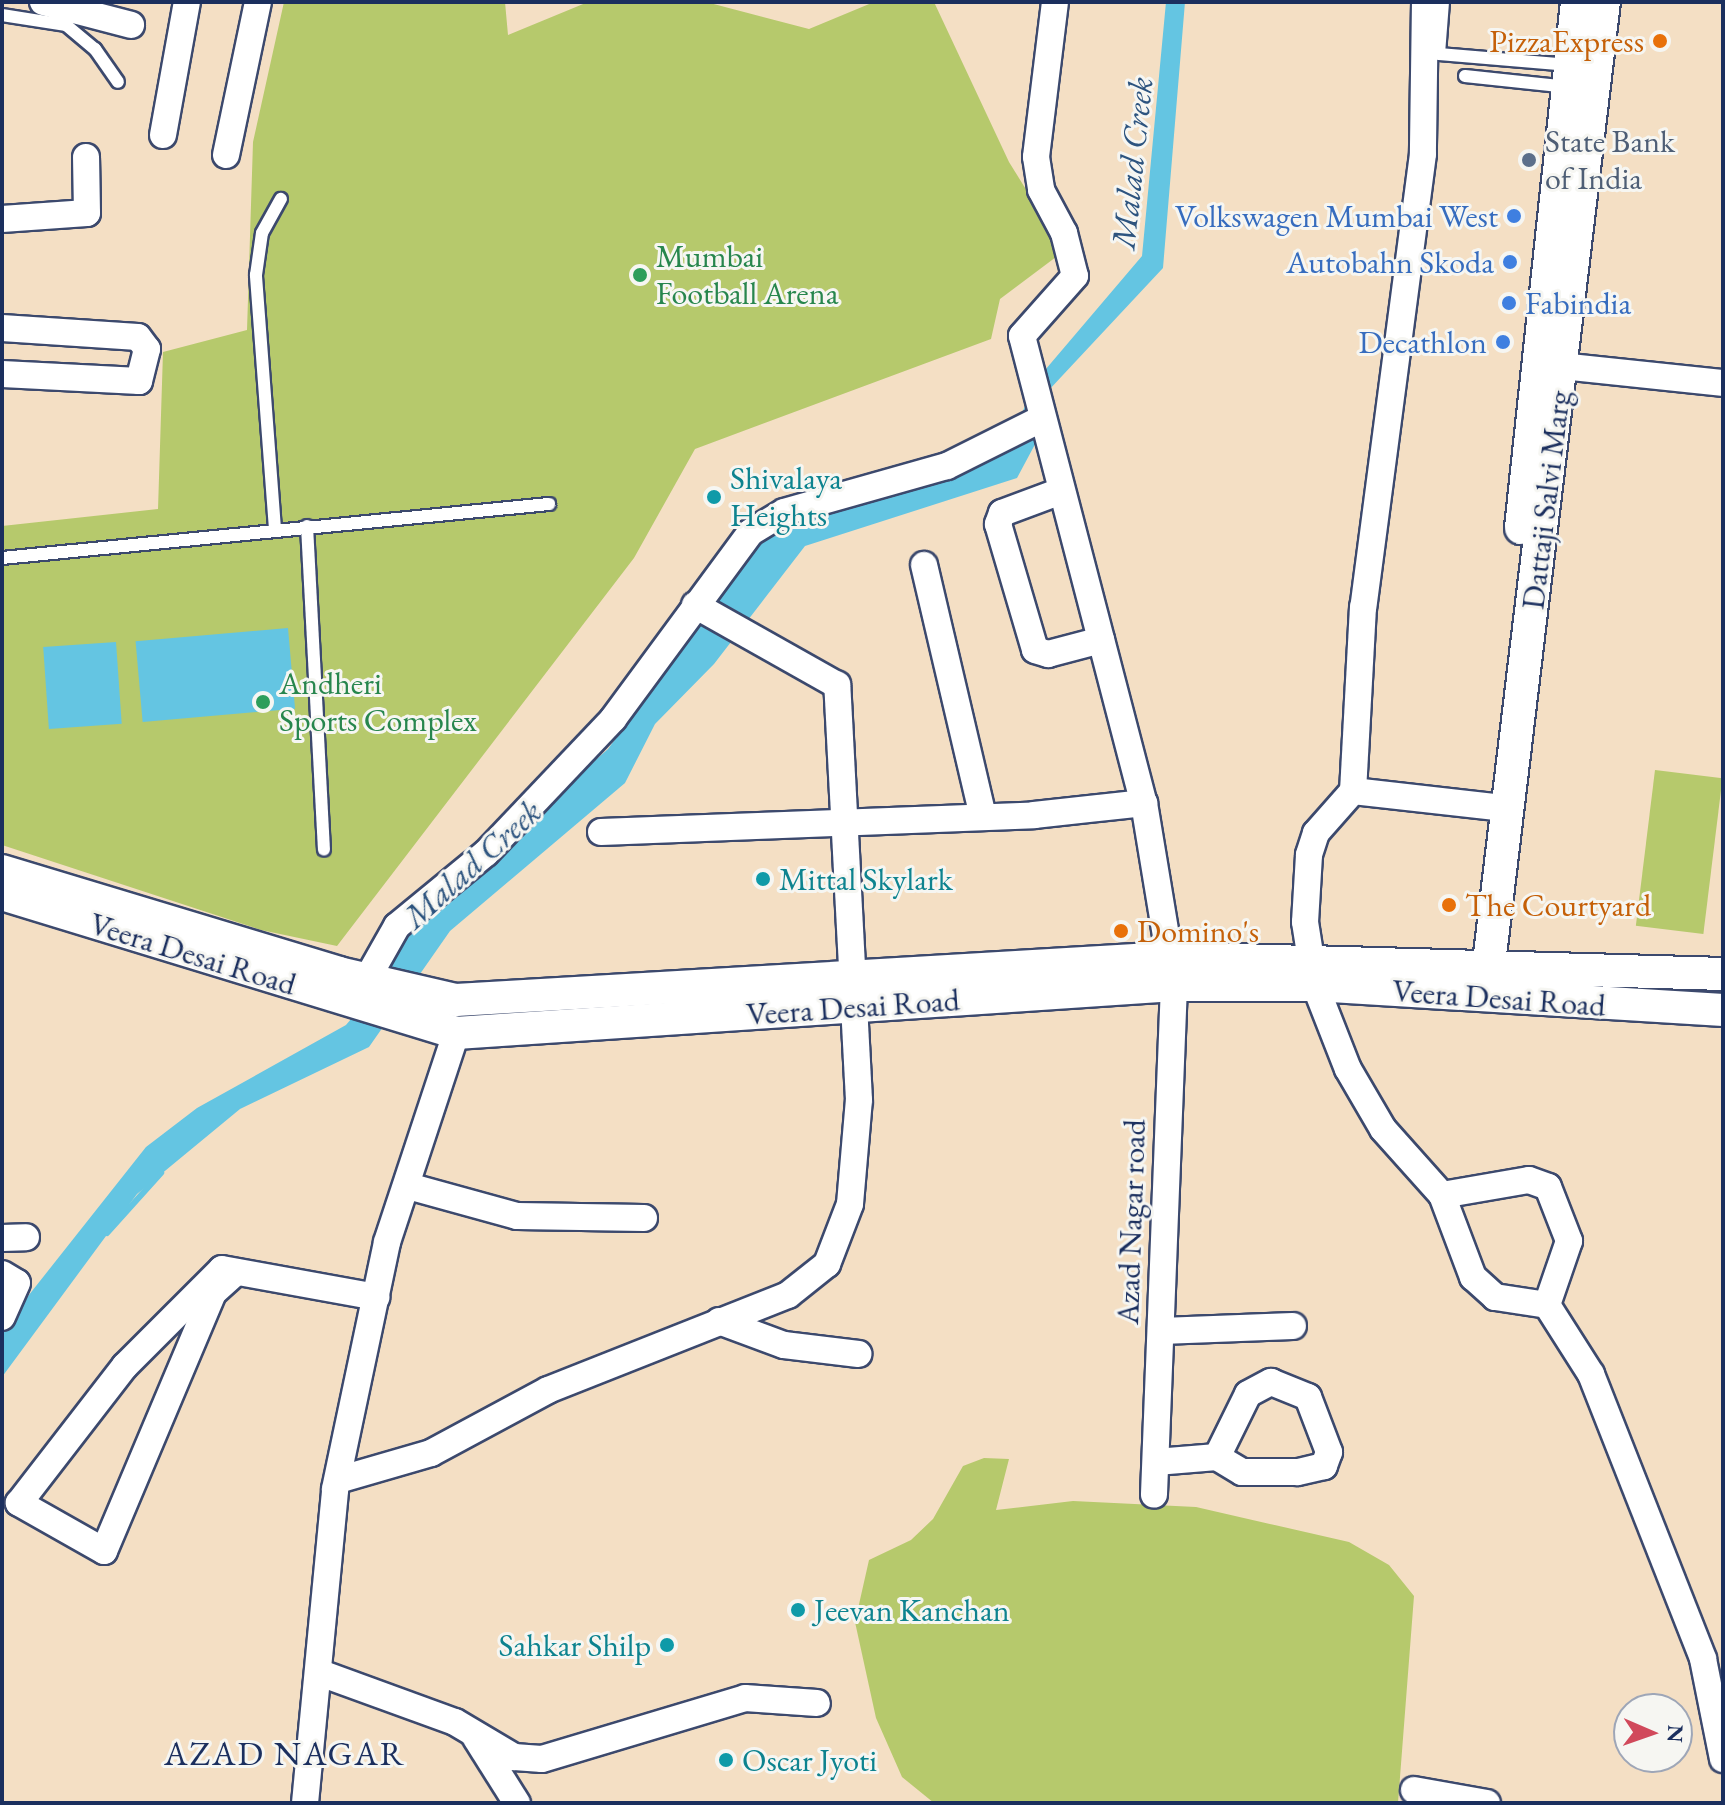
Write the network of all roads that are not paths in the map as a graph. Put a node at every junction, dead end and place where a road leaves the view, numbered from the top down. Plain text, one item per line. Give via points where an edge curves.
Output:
1 (43, 2) edge
2 (187, 2) edge
3 (258, 2) edge
4 (1055, 2) edge
5 (1425, 2) edge
6 (1443, 2) edge
7 (1577, 2) edge
8 (1604, 2) edge
9 (2, 15) edge
10 (131, 25) dead end
11 (1465, 76) dead end
12 (1569, 76) junction
13 (118, 82) dead end
14 (163, 135) dead end
15 (226, 155) dead end
16 (86, 157) dead end
17 (281, 199) dead end
18 (2, 219) edge
19 (2, 328) edge
20 (1561, 366) junction
21 (2, 374) edge
22 (1723, 383) edge
23 (1039, 420) junction
24 (1061, 491) junction
25 (549, 504) dead end
26 (307, 526) junction
27 (275, 529) junction
28 (2, 558) edge
29 (924, 565) dead end
30 (703, 603) junction
31 (1101, 640) junction
32 (1353, 791) junction
33 (1144, 803) junction
34 (1496, 807) junction
35 (983, 816) junction
36 (846, 822) junction
37 (601, 832) dead end
38 (324, 850) dead end
39 (2, 871) edge
40 (2, 894) edge
41 (1172, 972) junction
42 (1313, 972) junction
43 (1723, 974) edge
44 (1478, 983) junction
45 (390, 992) junction
46 (855, 992) junction
47 (1723, 1010) edge
48 (456, 1033) junction
49 (408, 1186) junction
50 (1442, 1195) junction
51 (644, 1218) dead end
52 (236, 1272) junction
53 (2, 1274) edge
54 (376, 1297) junction
55 (1547, 1305) junction
56 (2, 1317) edge
57 (719, 1321) junction
58 (1293, 1326) dead end
59 (1161, 1331) junction
60 (858, 1354) dead end
61 (1217, 1457) dead end
62 (1156, 1462) junction
63 (338, 1480) junction
64 (1154, 1495) dead end
65 (1713, 1656) edge
66 (323, 1674) junction
67 (817, 1703) dead end
68 (476, 1738) junction
69 (1723, 1759) edge
70 (1414, 1790) dead end
71 (1445, 1799) edge
72 (305, 1803) edge
73 (517, 1803) edge
74 (1487, 1803) edge

1 - 10 street
2 - 14 street
3 - 15 street
4 - 23 street, Azad Nagar road via 1036,157 1075,276 1022,336
5 - 32 street via 1423,154 1363,607
6 - 12 lane via 1439,54
7 - 12 street, Dattaji Salvi Marg
8 - 20 street, Dattaji Salvi Marg
9 - 13 lane via 66,25 95,49
11 - 12 lane
12 - 34 street, Dattaji Salvi Marg
16 - 18 street via 87,213
17 - 27 lane via 262,233 256,275
19 - 21 street via 138,337 147,349 139,381
20 - 22 street
20 - 44 street, Dattaji Salvi Marg
23 - 24 street, Azad Nagar road
23 - 30 street via 947,466 784,512 751,532
24 - 31 street, Azad Nagar road
24 - 31 street via 1002,513 998,524 1035,650 1048,654
25 - 26 lane
26 - 27 lane
26 - 38 lane
27 - 28 lane
29 - 35 street
30 - 36 street via 837,685
30 - 45 street via 613,719 497,843 397,926
31 - 33 street, Azad Nagar road
32 - 34 street
32 - 42 street via 1316,833 1309,855
33 - 35 street
33 - 41 street, Azad Nagar road
34 - 44 street, Dattaji Salvi Marg
35 - 36 street
36 - 37 street
36 - 46 street
39 - 45 street
40 - 45 street, Veera Desai Road via 343,1002
41 - 42 street, Veera Desai Road
41 - 46 street, Veera Desai Road
41 - 59 street, Azad Nagar road
42 - 44 street, Veera Desai Road
42 - 50 street via 1348,1069 1383,1129
43 - 44 street
44 - 47 street, Veera Desai Road
45 - 46 street via 456,1000
45 - 48 street, Veera Desai Road
46 - 48 street, Veera Desai Road
46 - 57 street via 853,1184 827,1264 788,1295
48 - 49 street
49 - 51 street via 517,1216
49 - 54 street
50 - 55 street via 1473,1277 1495,1297
50 - 55 street via 1529,1180 1548,1187 1569,1241
52 - 52 street via 222,1269 125,1366 19,1503 104,1551 213,1293
52 - 54 street
53 - 56 street via 17,1283
54 - 63 street
55 - 65 street via 1591,1374
57 - 60 street via 784,1345
57 - 63 street via 548,1390 431,1453
58 - 59 street
59 - 62 street, Azad Nagar road
61 - 62 street
62 - 64 street, Azad Nagar road
63 - 66 street
65 - 69 street
66 - 68 street via 455,1722
66 - 72 street
67 - 68 street via 745,1698 542,1759 514,1757
68 - 73 street
70 - 71 street
71 - 74 street

